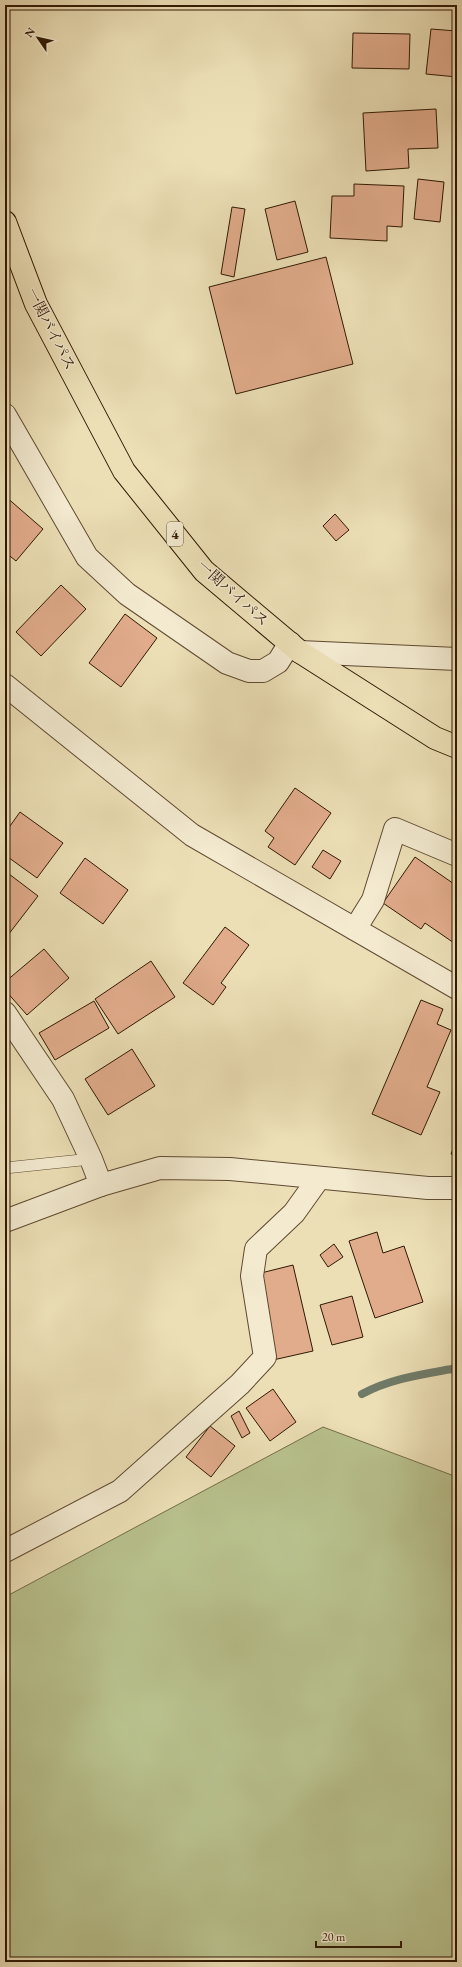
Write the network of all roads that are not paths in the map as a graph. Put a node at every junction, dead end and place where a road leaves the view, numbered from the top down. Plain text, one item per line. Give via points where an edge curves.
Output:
1 (5, 222) edge
2 (9, 246) edge
3 (5, 415) edge
4 (295, 648) junction
5 (457, 659) edge
6 (5, 685) edge
7 (457, 747) edge
8 (457, 855) edge
9 (355, 929) junction
10 (457, 988) edge
11 (5, 1013) edge
12 (91, 1159) junction
13 (5, 1168) edge
14 (319, 1178) junction
15 (101, 1185) junction
16 (457, 1188) edge
17 (5, 1220) edge
18 (5, 1551) edge

1 - 2 highway, 一関バイパス / 4
2 - 4 highway, 一関バイパス / 4 via 36,304 124,471 204,571
3 - 4 street via 87,557 127,594 227,663 249,671 263,671
4 - 5 street
4 - 7 highway, 一関バイパス / 4 via 435,738
6 - 9 street via 192,835
8 - 9 street via 395,829 373,900
9 - 10 street
11 - 12 street via 63,1099
12 - 13 lane
12 - 15 street
14 - 15 street via 230,1169 160,1168
14 - 16 street via 428,1188
14 - 18 street via 294,1213 256,1249 252,1276 265,1357 240,1384 120,1491
15 - 17 street

